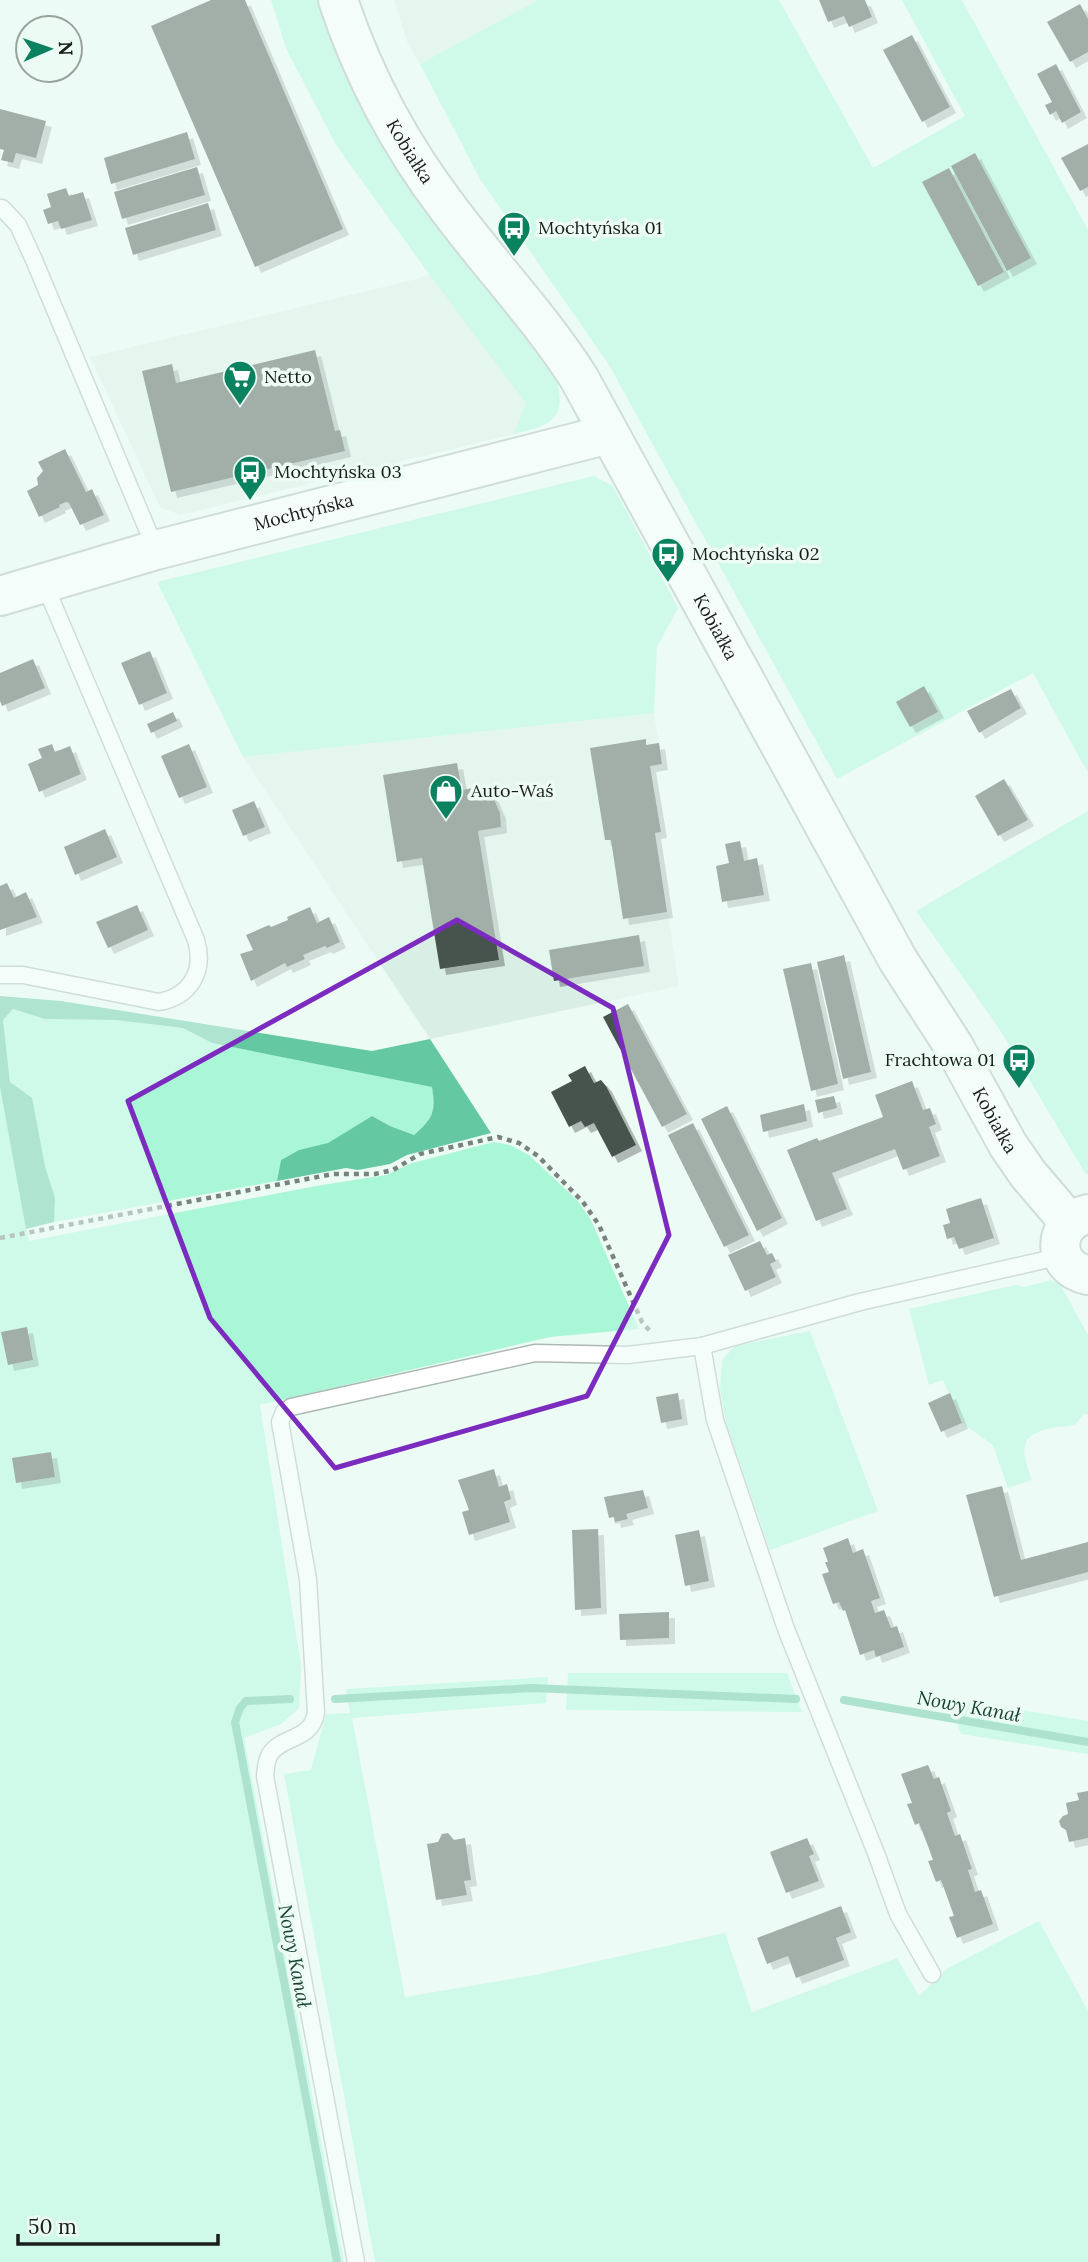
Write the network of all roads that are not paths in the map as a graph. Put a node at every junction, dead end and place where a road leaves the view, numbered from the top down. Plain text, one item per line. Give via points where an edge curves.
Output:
1 (338, 0) edge
2 (2, 208) dead end
3 (609, 434) junction
4 (156, 550) junction
5 (43, 582) junction
6 (0, 596) edge
7 (0, 975) edge
8 (1077, 1242) edge
9 (702, 1346) junction
10 (932, 1974) dead end
11 (356, 2262) edge

1 - 3 street, Kobiałka via 389,119 448,208 559,346
2 - 4 lane via 18,225 34,260
3 - 4 street, Mochtyńska
3 - 8 street, Kobiałka via 898,960 953,1045 1008,1145
4 - 5 street, Mochtyńska
5 - 6 street, Mochtyńska
5 - 7 lane via 195,940 200,964 190,986 171,1000 159,1002 23,975
8 - 9 lane
9 - 10 lane via 715,1420 786,1629 898,1914
9 - 11 lane via 628,1355 535,1353 291,1407 280,1422 308,1579 316,1713 308,1730 270,1755 265,1776

